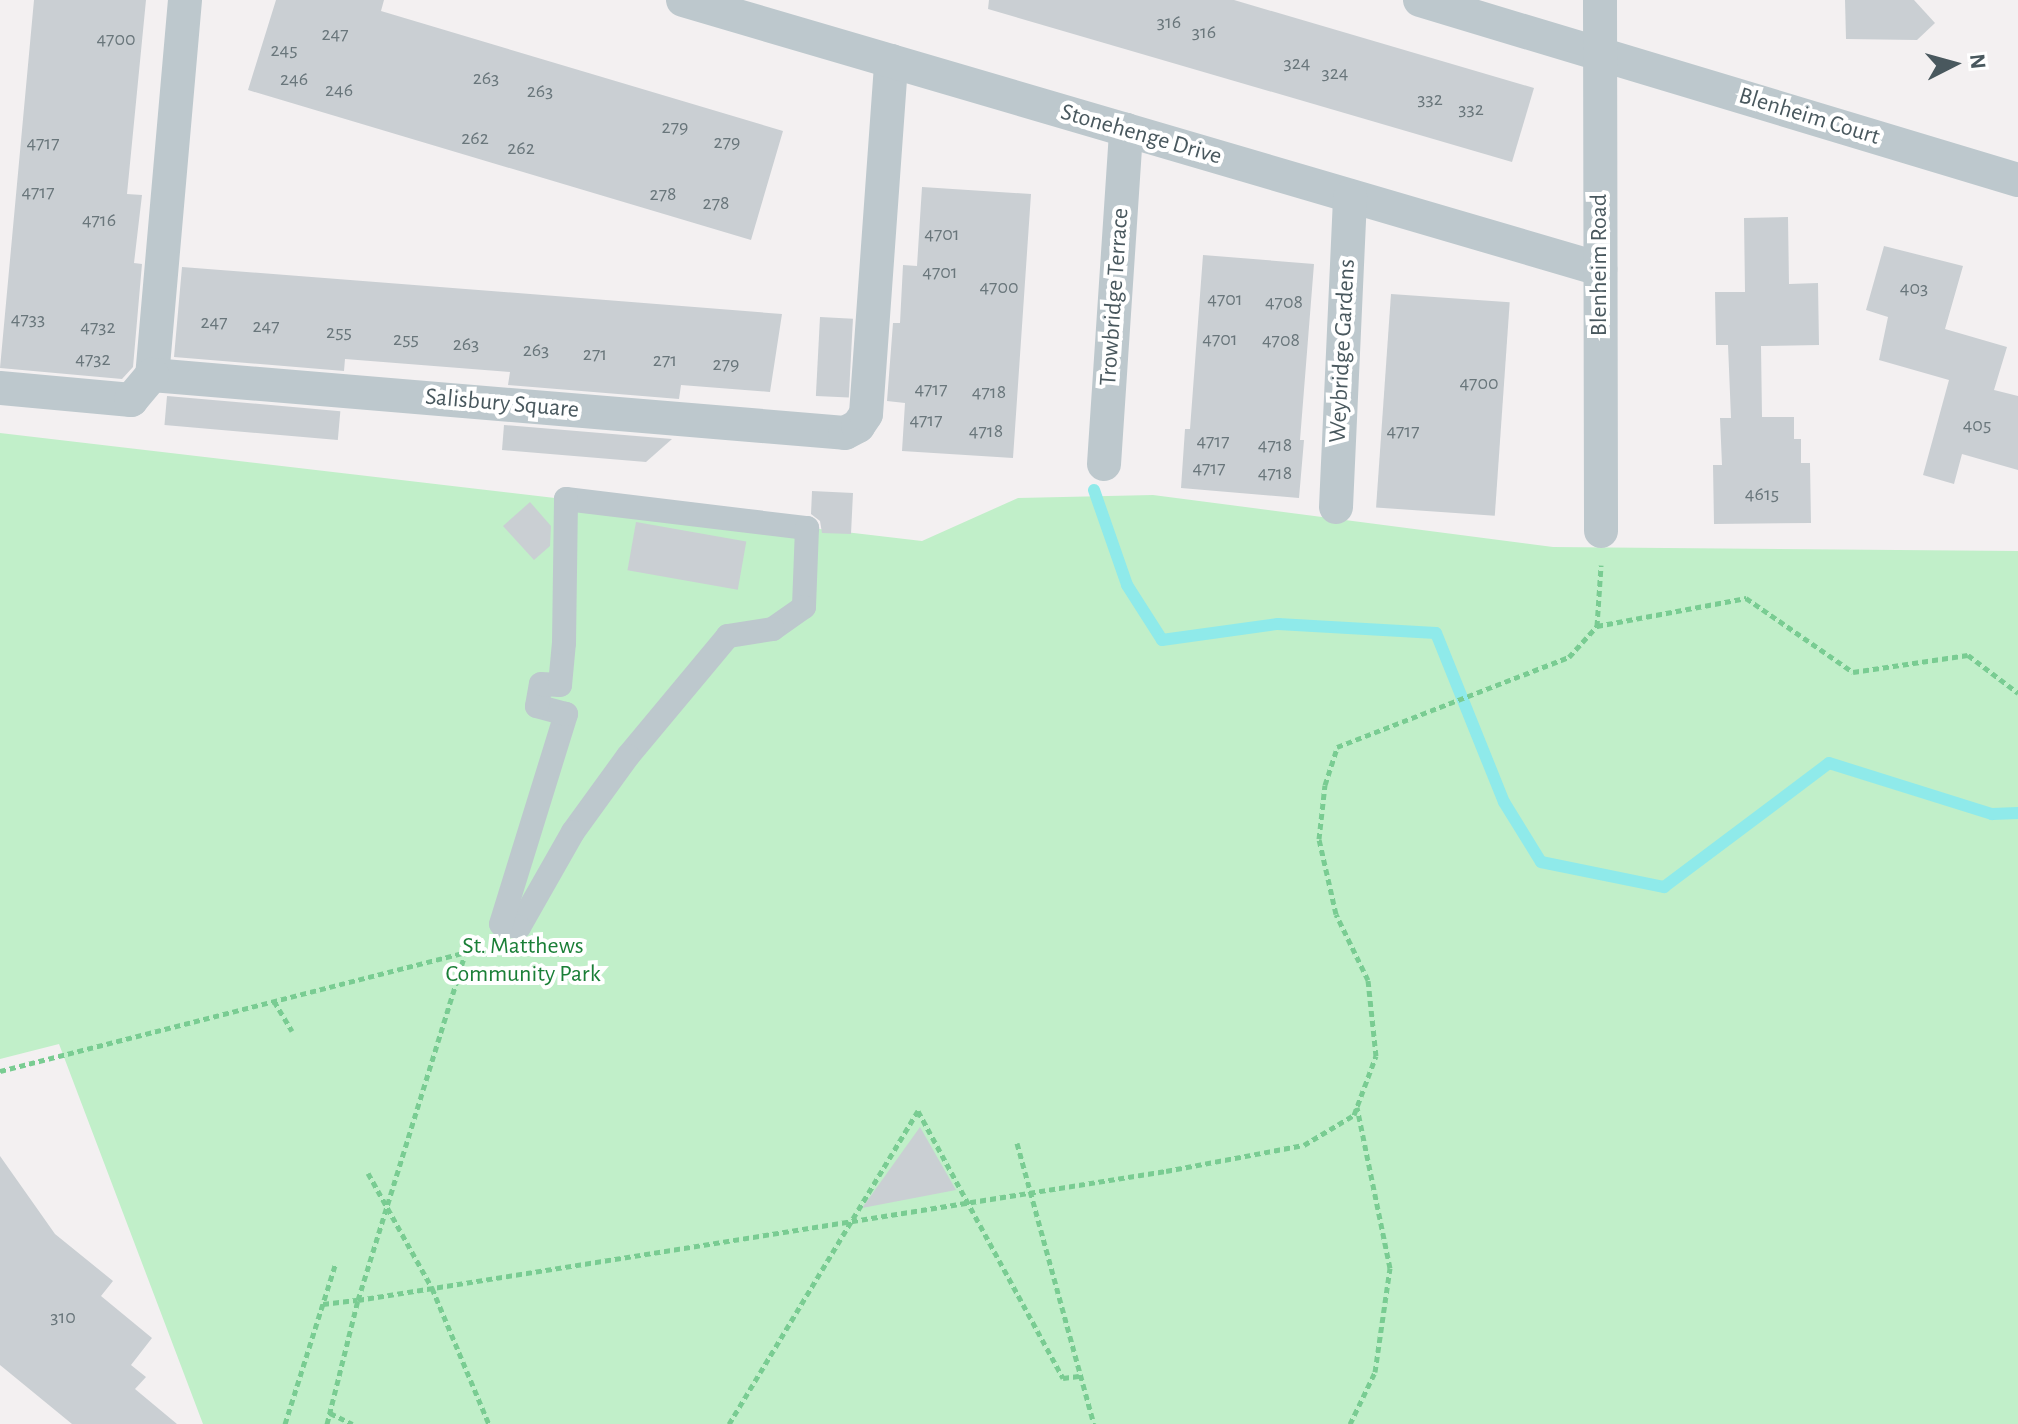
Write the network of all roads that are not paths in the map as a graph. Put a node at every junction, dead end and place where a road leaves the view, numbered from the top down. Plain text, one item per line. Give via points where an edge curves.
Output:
1 (185, 0) edge
2 (683, 0) edge
3 (1420, 0) edge
4 (1600, 0) edge
5 (1600, 54) junction
6 (891, 61) junction
7 (1126, 130) junction
8 (2018, 180) edge
9 (1350, 196) junction
10 (1600, 269) junction
11 (152, 375) junction
12 (0, 388) edge
13 (1104, 464) dead end
14 (1336, 507) dead end
15 (1602, 542) road end
16 (508, 925) joint

1 - 11 street
2 - 6 street, Stonehenge Drive
3 - 5 street, Blenheim Court
4 - 5 street, Blenheim Road
5 - 8 street, Blenheim Court
5 - 10 street, Blenheim Road
6 - 7 street, Stonehenge Drive
6 - 11 street, Salisbury Square via 866,414 845,433
7 - 9 street, Stonehenge Drive
7 - 13 street, Trowbridge Terrace
9 - 10 street, Stonehenge Drive
9 - 14 street, Weybridge Gardens
10 - 15 street, Blenheim Road
11 - 12 street via 131,400
16 - 16 street via 501,924 566,714 537,706 541,684 560,685 566,499 807,528 804,607 773,629 728,636 628,756 573,832 519,927

